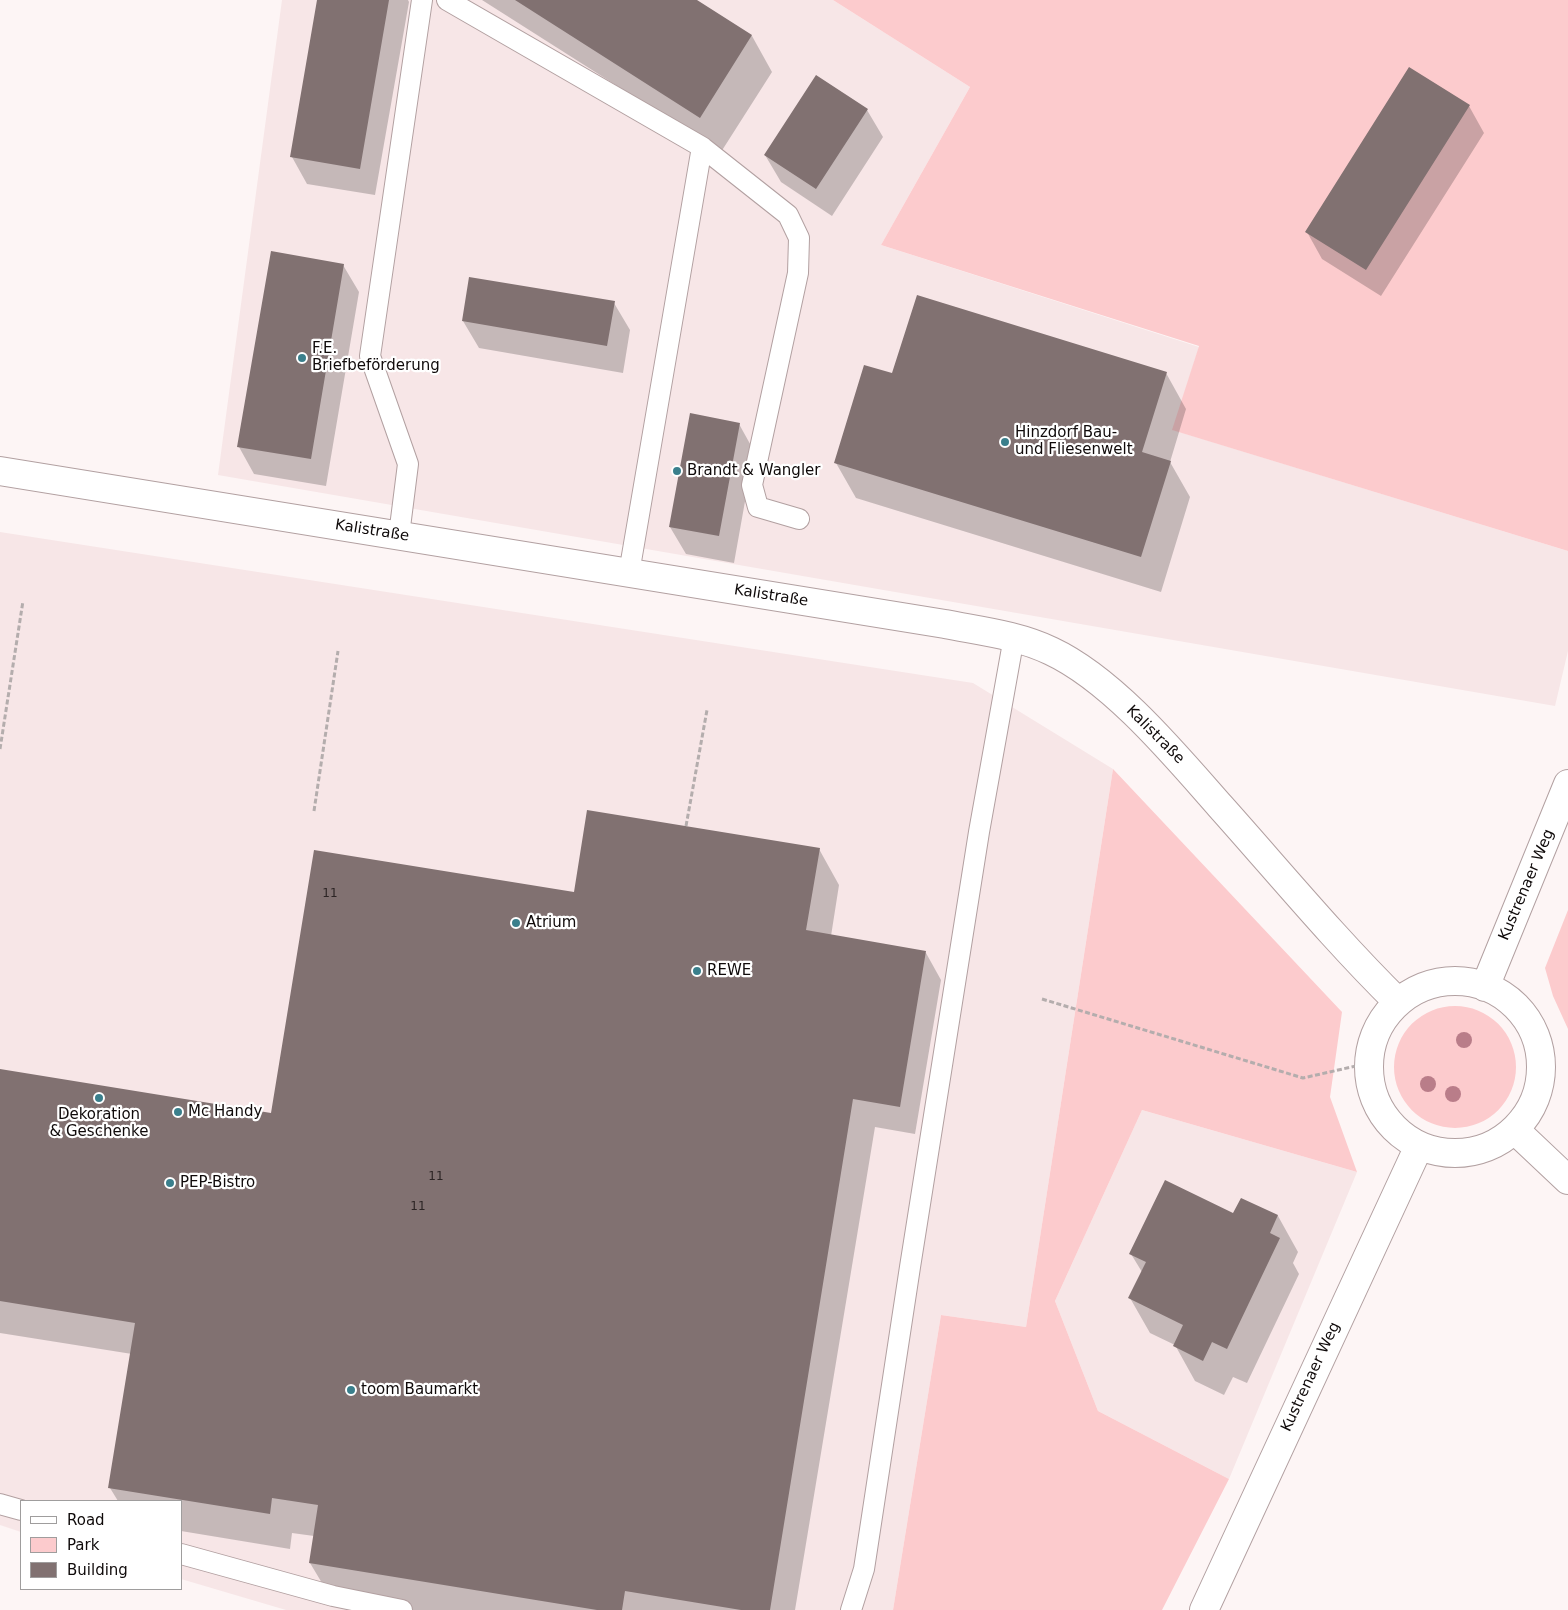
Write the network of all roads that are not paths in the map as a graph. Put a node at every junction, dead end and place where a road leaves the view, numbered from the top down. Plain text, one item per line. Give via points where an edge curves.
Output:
1 (422, 0) edge
2 (447, 0) edge
3 (702, 147) junction
4 (0, 471) edge
5 (799, 519) dead end
6 (399, 535) junction
7 (629, 574) junction
8 (1014, 637) junction
9 (1568, 784) edge
10 (1485, 987) junction
11 (1398, 1002) junction
12 (1515, 1130) junction
13 (1419, 1146) junction
14 (1568, 1180) edge
15 (0, 1504) edge
16 (20, 1510) edge
17 (182, 1554) edge
18 (402, 1610) edge
19 (851, 1610) edge
20 (1204, 1610) edge

1 - 6 lane via 370,356 408,464
2 - 3 lane
3 - 5 lane via 788,215 798,238 798,273 752,485 758,507
3 - 7 lane
4 - 6 street, Kalistraße
6 - 7 street, Kalistraße
7 - 8 street, Kalistraße
8 - 11 street, Kalistraße via 1051,651 1083,670 1139,718
8 - 19 lane via 981,822 864,1569
9 - 10 street, Kustrenaer Weg
10 - 11 street via 1459,981 1446,982 1420,988
10 - 12 street via 1510,1001 1520,1011 1529,1023 1539,1050 1541,1078 1538,1092
11 - 13 street via 1374,1036 1369,1078 1377,1106 1385,1118
12 - 13 street via 1480,1150 1438,1152
12 - 14 street
13 - 20 street, Kustrenaer Weg
15 - 16 lane
17 - 18 lane via 333,1596

